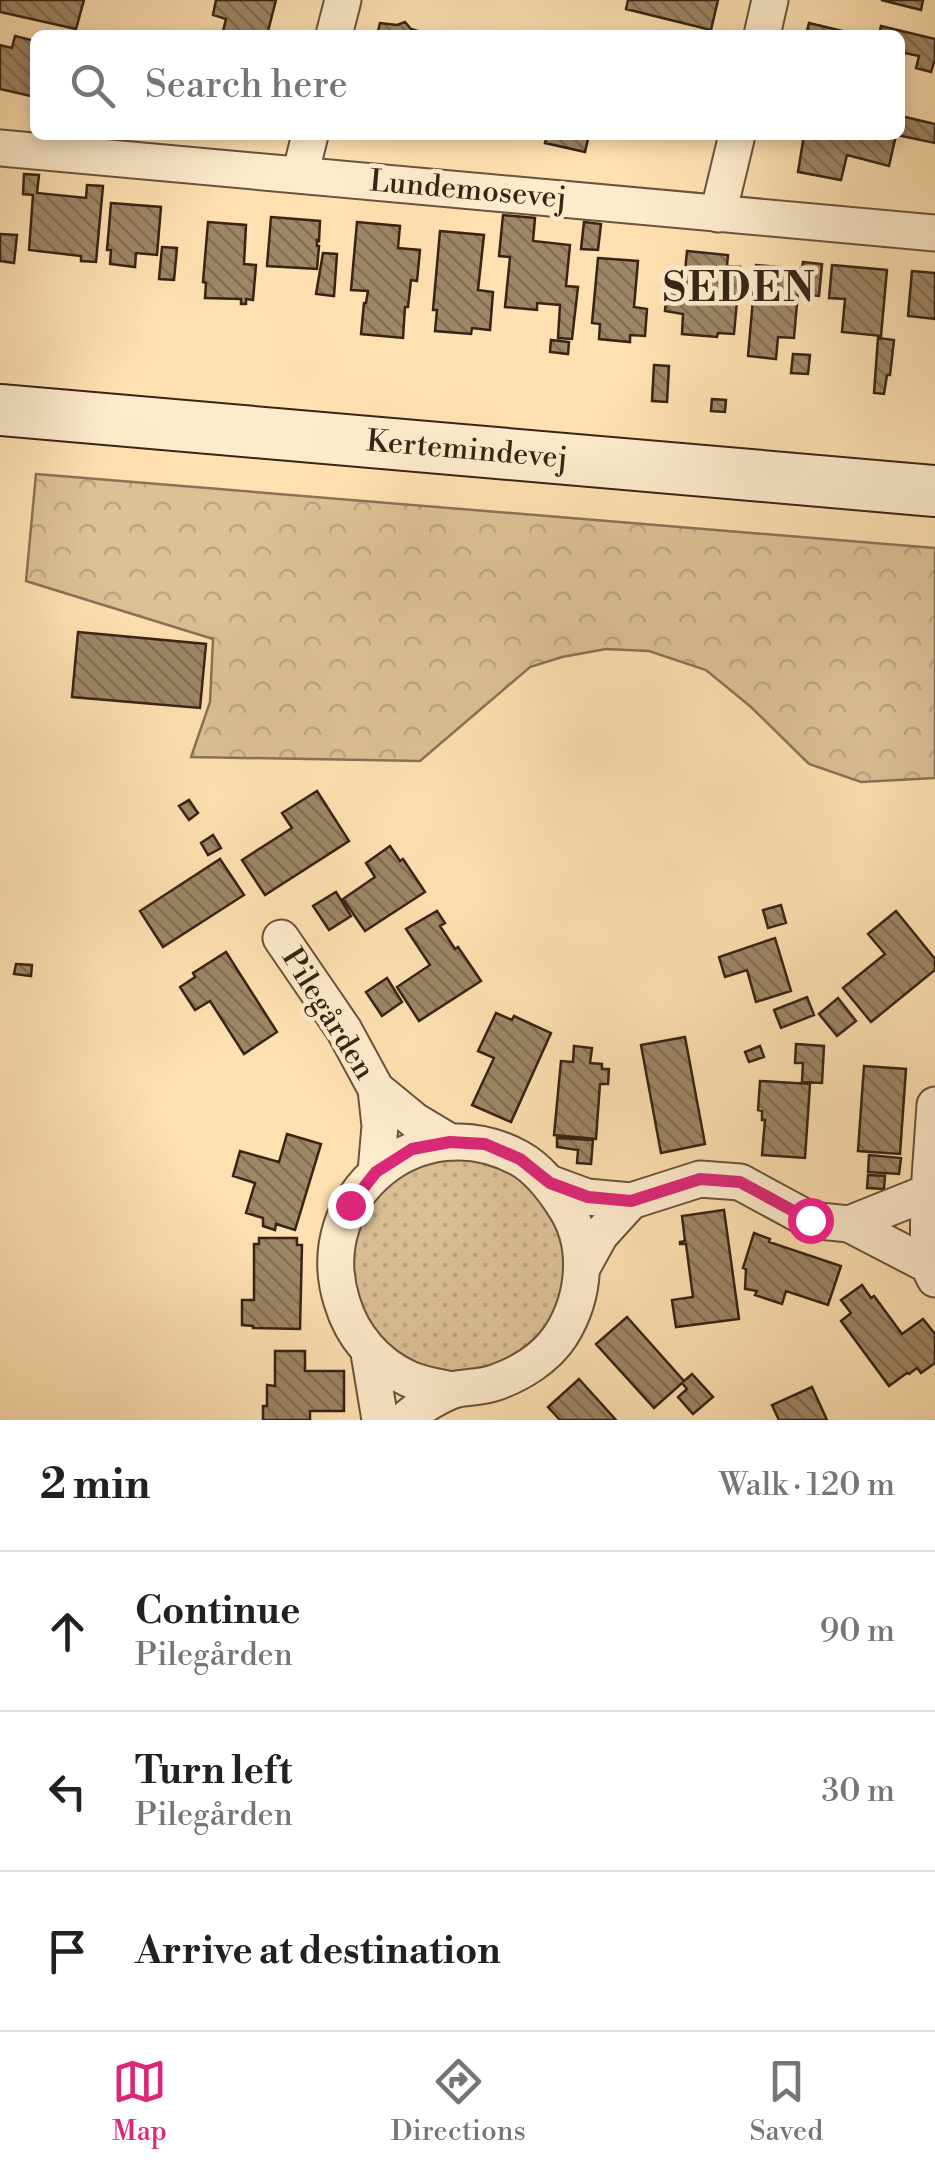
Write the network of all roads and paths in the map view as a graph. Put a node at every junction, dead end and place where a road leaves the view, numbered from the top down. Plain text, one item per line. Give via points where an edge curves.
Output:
1 (343, 0) edge
2 (770, 0) edge
3 (335, 30) edge
4 (763, 30) edge
5 (309, 140) edge
6 (736, 140) edge
7 (0, 148) edge
8 (300, 175) junction
9 (718, 214) junction
10 (935, 234) edge
11 (0, 410) edge
12 (935, 490) edge
13 (281, 938) dead end
14 (376, 1089) junction
15 (935, 1105) edge
16 (450, 1142) junction
17 (376, 1172) junction
18 (550, 1183) junction
19 (929, 1192) junction
20 (631, 1201) junction
21 (849, 1224) junction
22 (583, 1266) junction
23 (932, 1272) edge
24 (369, 1353) junction
25 (453, 1390) junction
26 (380, 1420) edge
27 (405, 1420) edge

1 - 3 street
2 - 4 street
5 - 8 street
6 - 9 street
7 - 8 street, Lundemosevej
8 - 9 street, Lundemosevej
9 - 10 street, Lundemosevej
11 - 12 main road, Kertemindevej
13 - 14 street, Pilegården
14 - 16 street, Pilegården
14 - 17 street, Pilegården
15 - 19 street, Pilegården
16 - 17 street, Pilegården via 412,1149
16 - 18 street, Pilegården via 485,1144 520,1159
17 - 24 street, Pilegården via 350,1205 336,1243 336,1286
18 - 20 street, Pilegården via 588,1197
18 - 22 street, Pilegården via 576,1223
19 - 21 street
19 - 23 street, Pilegården
20 - 21 street, Pilegården via 700,1179 740,1182 810,1220
20 - 22 street, Pilegården
21 - 23 street, Pilegården
22 - 25 street, Pilegården via 560,1337 530,1367 492,1384
24 - 25 street, Pilegården via 409,1379
24 - 26 street, Pilegården
25 - 27 street, Pilegården

